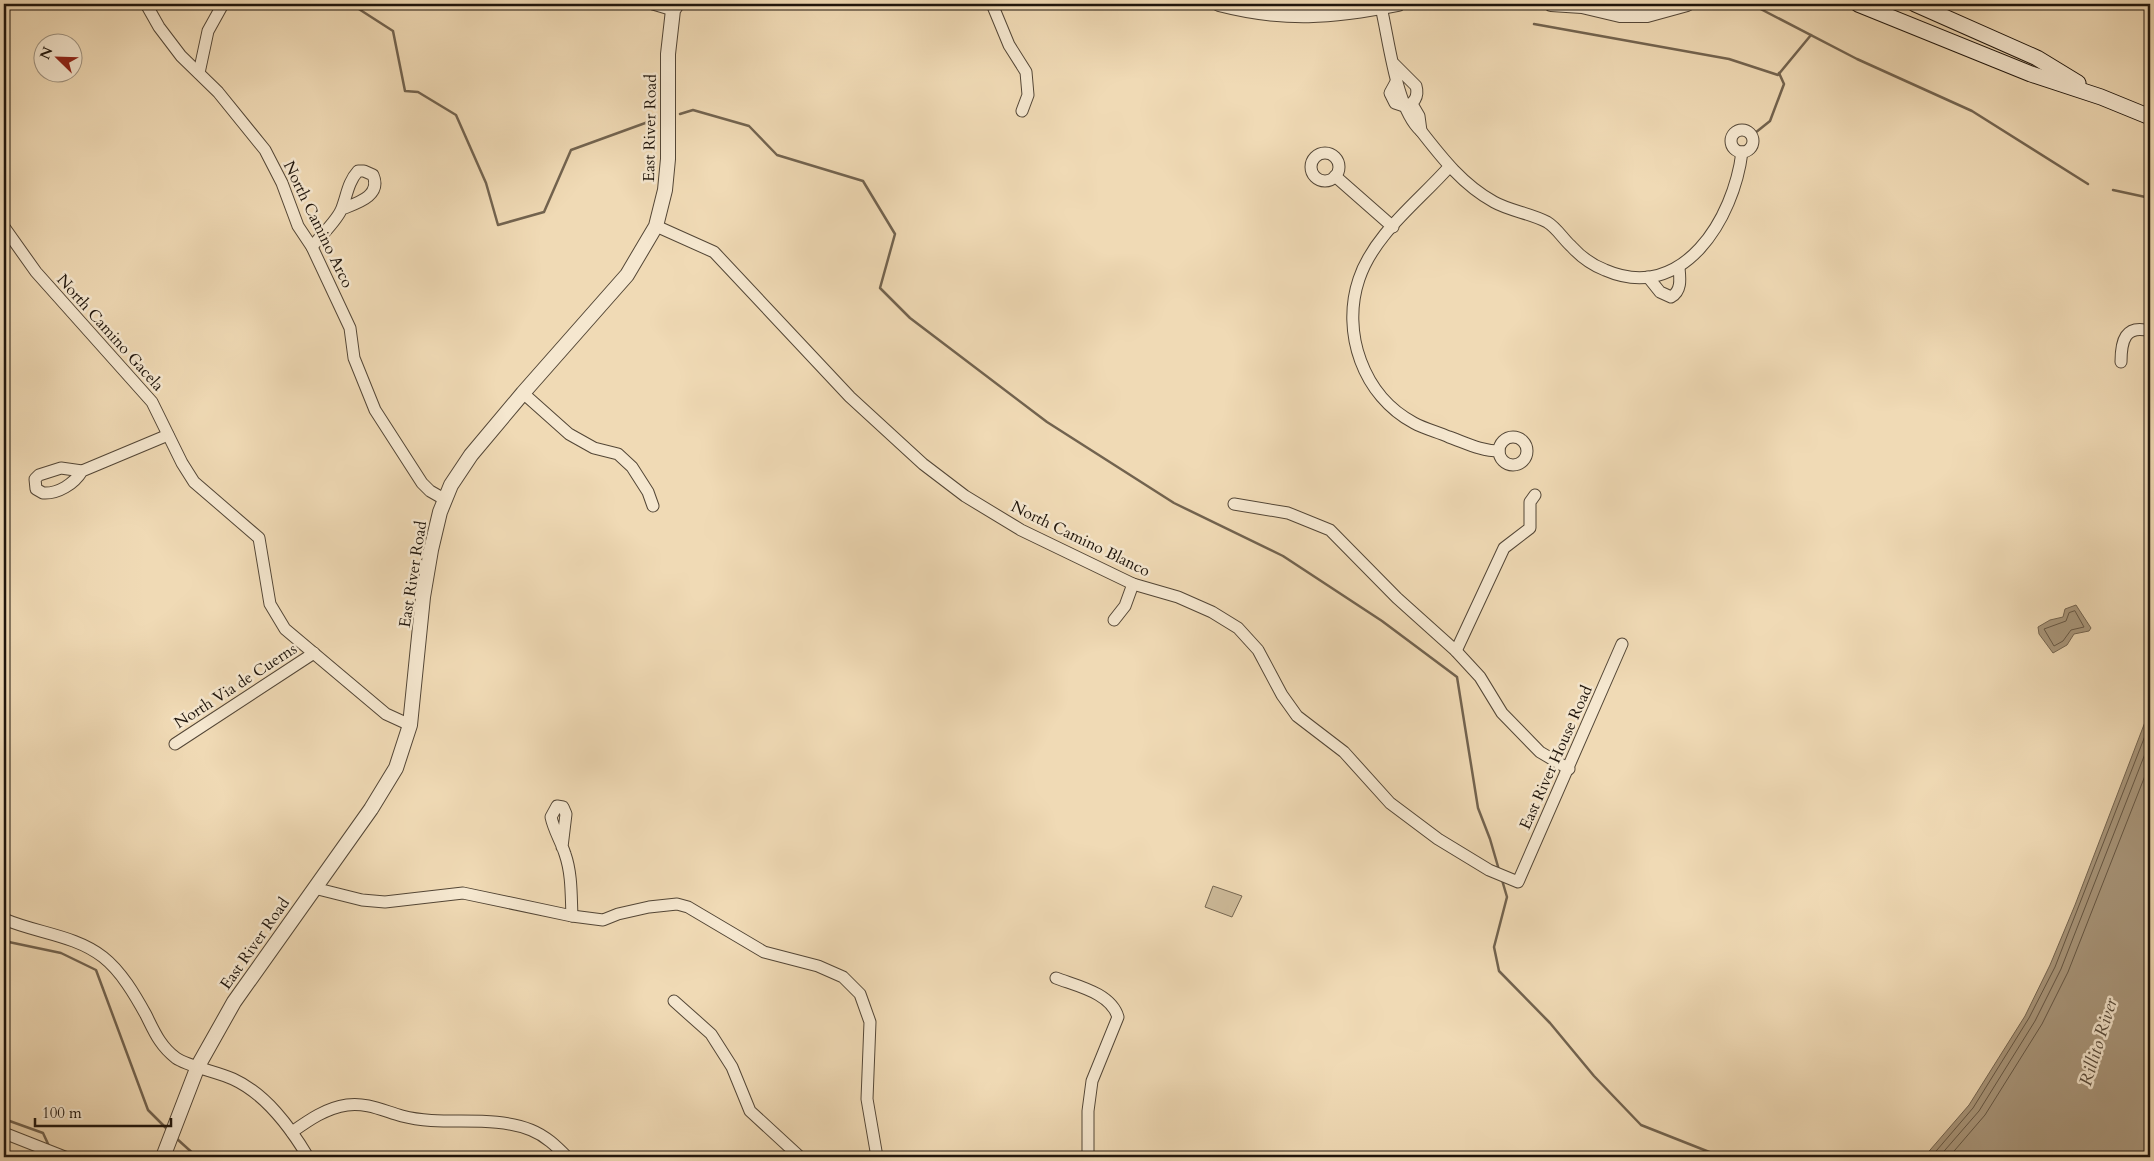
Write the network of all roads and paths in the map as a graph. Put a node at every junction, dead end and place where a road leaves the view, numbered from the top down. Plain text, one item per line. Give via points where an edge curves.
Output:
1 (146, 4) edge
2 (223, 4) edge
3 (653, 4) edge
4 (992, 4) edge
5 (1219, 4) edge
6 (1398, 4) edge
7 (1551, 4) edge
8 (1687, 4) edge
9 (1858, 4) edge
10 (1915, 4) edge
11 (1588, 5) edge
12 (675, 7) edge
13 (1381, 7) junction
14 (1394, 64) junction
15 (199, 73) junction
16 (2101, 96) junction
17 (1408, 105) junction
18 (1022, 111) dead end
19 (2150, 117) edge
20 (1742, 152) dead end
21 (1449, 167) junction
22 (1335, 176) dead end
23 (342, 209) dead end
24 (656, 226) junction
25 (1393, 227) junction
26 (4, 228) edge
27 (312, 246) junction
28 (1679, 268) junction
29 (1648, 277) junction
30 (2150, 331) edge
31 (2121, 362) dead end
32 (523, 393) junction
33 (168, 435) junction
34 (1500, 451) dead end
35 (82, 471) dead end
36 (1535, 495) dead end
37 (444, 499) junction
38 (1234, 504) dead end
39 (653, 506) dead end
40 (1132, 584) junction
41 (1114, 620) dead end
42 (1622, 644) dead end
43 (1456, 651) junction
44 (314, 653) junction
45 (410, 725) junction
46 (175, 744) dead end
47 (1569, 768) junction
48 (562, 847) dead end
49 (1518, 882) joint
50 (314, 888) junction
51 (572, 916) junction
52 (4, 919) edge
53 (1056, 978) dead end
54 (674, 1001) dead end
55 (198, 1066) junction
56 (292, 1132) junction
57 (4, 1133) edge
58 (65, 1157) edge
59 (163, 1157) edge
60 (308, 1157) edge
61 (567, 1157) edge
62 (800, 1157) edge
63 (877, 1157) edge
64 (1088, 1157) edge

1 - 15 street, North Camino Arco via 181,56
2 - 15 street via 208,31
3 - 12 street
4 - 18 street via 1009,45 1026,72 1028,95
5 - 13 street via 1250,12 1299,17
6 - 13 street
7 - 11 street
8 - 11 street via 1647,15 1620,15
9 - 16 main road via 2031,74
10 - 16 main road via 2037,58
12 - 24 street, East River Road via 668,54 668,159 665,190
13 - 14 street
14 - 17 street via 1416,86 1417,97
14 - 17 street via 1396,82 1391,88 1391,97 1395,103
15 - 27 street, North Camino Arco via 218,91 265,150 298,226
16 - 19 main road
17 - 21 street via 1419,116 1421,131
20 - 28 street via 1734,192 1722,218
21 - 25 street
21 - 29 street via 1492,201 1547,222 1590,262 1620,276
22 - 25 street
23 - 27 street
24 - 32 street, East River Road via 627,275
24 - 40 street, North Camino Blanco via 714,252 850,396 923,464 961,493 1021,530
25 - 34 street via 1359,278 1353,316 1358,358 1386,401 1414,423 1486,451
26 - 33 street, North Camino Gacela via 36,272 152,402
27 - 37 street, North Camino Arco via 350,328 354,358 375,410 422,483
28 - 29 street
28 - 29 street via 1680,283 1676,294 1671,297 1660,292
30 - 31 street via 2141,328 2127,334
32 - 37 street, East River Road via 471,455
32 - 39 street via 569,434 594,448 618,454 632,467
33 - 35 street
33 - 44 street, North Camino Gacela via 194,482 259,538 270,604 285,629
36 - 43 street via 1530,502 1530,528 1504,548
37 - 45 street, East River Road via 425,580
38 - 43 street via 1288,513 1330,530 1397,598
40 - 41 street via 1125,606
40 - 49 street, North Camino Blanco via 1178,597 1238,628 1258,650 1297,716 1344,752 1390,803 1438,839 1489,870
42 - 47 street, East River House Road
43 - 47 street via 1480,677 1502,713 1540,752
44 - 45 street, North Camino Gacela via 386,714
44 - 46 street, North Via de Cuerns
45 - 50 street, East River Road via 396,768 371,810
47 - 49 street, East River House Road
48 - 51 street via 571,876
50 - 51 street via 385,902 463,893
50 - 55 street, East River Road via 234,1002
51 - 63 street via 603,920 677,904 688,907 764,952 818,966 844,977 860,994 870,1022 868,1099
52 - 55 street via 25,929 87,946 104,958 133,993 159,1043 177,1059
53 - 64 street via 1104,999 1115,1007 1118,1017 1092,1081
54 - 62 street via 711,1034 732,1066 750,1111
55 - 56 street via 246,1086 259,1095
55 - 59 street, East River Road
56 - 60 street
56 - 61 street via 331,1109 368,1105 428,1121 500,1124 530,1130 552,1142
57 - 58 street

